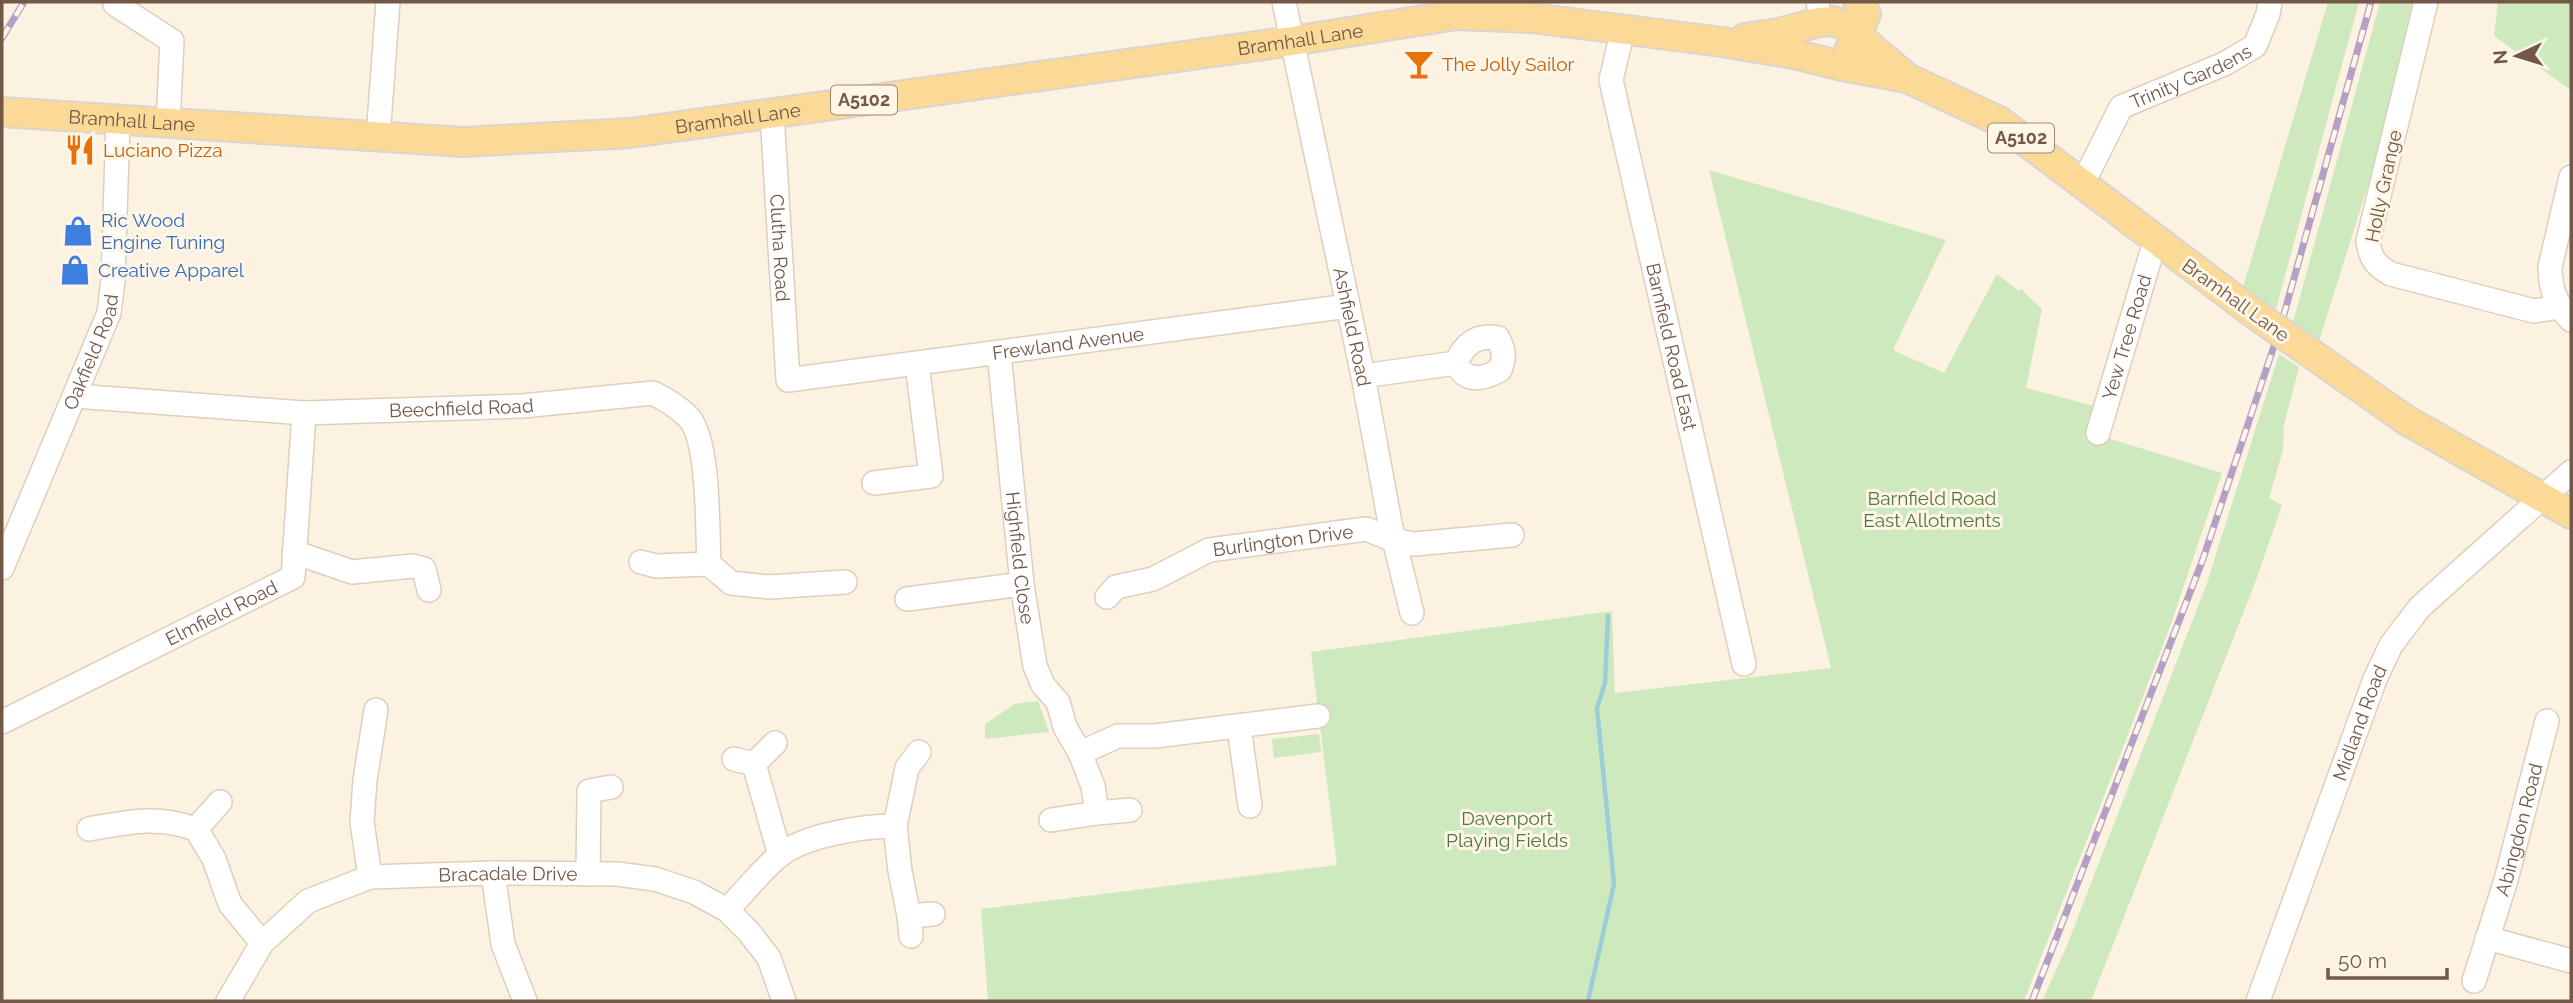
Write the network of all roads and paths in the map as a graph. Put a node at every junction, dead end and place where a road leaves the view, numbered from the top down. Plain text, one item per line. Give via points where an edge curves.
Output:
1 (388, 2) edge
2 (1284, 2) edge
3 (2270, 2) edge
4 (2426, 2) edge
5 (115, 4) dead end
6 (1815, 8) edge
7 (1505, 9) edge
8 (1864, 13) edge
9 (1623, 29) junction
10 (1292, 41) junction
11 (1721, 42) junction
12 (1829, 63) junction
13 (1907, 78) junction
14 (2, 112) edge
15 (772, 113) junction
16 (118, 120) junction
17 (168, 124) junction
18 (378, 137) junction
19 (2571, 177) edge
20 (2083, 183) junction
21 (2155, 241) junction
22 (1348, 306) junction
23 (2565, 314) edge
24 (999, 353) junction
25 (1456, 363) dead end
26 (917, 364) junction
27 (1363, 376) junction
28 (788, 380) joint
29 (75, 396) junction
30 (304, 413) junction
31 (2098, 433) dead end
32 (2571, 472) edge
33 (874, 483) dead end
34 (2541, 497) junction
35 (2571, 514) edge
36 (1512, 535) dead end
37 (1394, 540) junction
38 (294, 552) junction
39 (641, 562) dead end
40 (709, 564) junction
41 (2, 568) edge
42 (845, 582) dead end
43 (1022, 584) junction
44 (429, 590) dead end
45 (1107, 597) dead end
46 (907, 599) dead end
47 (1412, 613) dead end
48 (1744, 664) dead end
49 (376, 710) dead end
50 (1318, 716) dead end
51 (2547, 721) dead end
52 (2, 722) edge
53 (1240, 727) junction
54 (775, 743) dead end
55 (1080, 753) junction
56 (905, 759) dead end
57 (611, 788) dead end
58 (220, 802) dead end
59 (1250, 806) dead end
60 (1130, 810) dead end
61 (1097, 813) junction
62 (1051, 820) dead end
63 (895, 827) junction
64 (89, 829) dead end
65 (196, 829) junction
66 (780, 855) junction
67 (492, 873) junction
68 (588, 873) junction
69 (370, 877) junction
70 (727, 910) junction
71 (933, 914) dead end
72 (2487, 938) junction
73 (262, 943) junction
74 (2571, 961) edge
75 (2474, 981) dead end
76 (228, 1001) edge
77 (525, 1001) edge
78 (784, 1001) edge
79 (2258, 1001) edge

1 - 18 street
2 - 10 street, Ashfield Road
3 - 20 street, Trinity Gardens via 2255,46 2224,64 2121,107
4 - 23 street, Holly Grange via 2369,251 2379,268 2390,274 2535,311
5 - 17 street via 172,41
6 - 8 main road, Bramhall Lane / A5102 via 1846,26
6 - 11 main road, Bramhall Lane / A5102 via 1779,33
6 - 12 main road via 1808,48
7 - 9 main road, Bramhall Lane / A5102
7 - 10 main road, Bramhall Lane / A5102
8 - 12 main road
8 - 13 main road, Bramhall Lane / A5102
9 - 11 main road, Bramhall Lane / A5102
9 - 48 street, Barnfield Road East via 1611,80
10 - 15 main road, Bramhall Lane / A5102
10 - 22 street, Ashfield Road
11 - 12 main road, Bramhall Lane / A5102
12 - 13 main road, Bramhall Lane / A5102
13 - 20 main road, Bramhall Lane / A5102 via 1999,121
14 - 16 main road, Bramhall Lane / A5102
15 - 18 main road, Bramhall Lane / A5102 via 631,133 480,143
15 - 28 street, Clutha Road
16 - 17 main road, Bramhall Lane / A5102
16 - 29 street, Oakfield Road via 109,313
17 - 18 main road, Bramhall Lane / A5102
19 - 23 street via 2550,267 2552,287
20 - 21 main road, Bramhall Lane / A5102
21 - 31 street, Yew Tree Road
21 - 34 main road, Bramhall Lane / A5102, bridge via 2406,420
22 - 24 street, Frewland Avenue
22 - 27 street, Ashfield Road
24 - 26 street, Frewland Avenue
24 - 43 street, Highfield Close
25 - 27 street
26 - 28 street, Frewland Avenue
26 - 33 street via 931,476
27 - 37 street, Ashfield Road
29 - 30 street, Beechfield Road
29 - 41 street, Oakfield Road
30 - 38 street, Elmfield Road
30 - 40 street, Beechfield Road via 522,406 653,393 690,419 699,435
32 - 34 street, Midland Road
34 - 35 main road, Bramhall Lane / A5102
34 - 79 street, Midland Road via 2420,607 2391,645
36 - 37 street, Burlington Drive via 1414,544
37 - 45 street, Burlington Drive via 1366,529 1209,550 1153,579 1116,587
37 - 47 street, Ashfield Road
38 - 44 street via 352,572 424,569
38 - 52 street, Elmfield Road via 293,577
39 - 40 street via 656,566
40 - 42 street via 731,583 769,587
43 - 46 street
43 - 55 street, Highfield Close via 1035,666 1058,702
49 - 69 street via 362,822
50 - 53 street
51 - 72 street, Abingdon Road
53 - 55 street via 1118,736
53 - 59 street
54 - 66 street via 744,762
55 - 61 street, Highfield Close via 1093,786
56 - 63 street
57 - 68 street via 589,791
58 - 65 street
60 - 61 street
61 - 62 street
63 - 66 street via 855,828 805,842
63 - 71 street via 910,926
64 - 65 street via 172,820
65 - 73 street via 214,859 230,904
66 - 70 street
67 - 68 street, Bracadale Drive
67 - 69 street, Bracadale Drive
67 - 77 street via 502,944
68 - 70 street, Bracadale Drive via 655,878
69 - 73 street, Bracadale Drive via 308,901
70 - 78 street, Bracadale Drive via 769,958
72 - 74 street
72 - 75 street, Abingdon Road
73 - 76 street, Bracadale Drive

